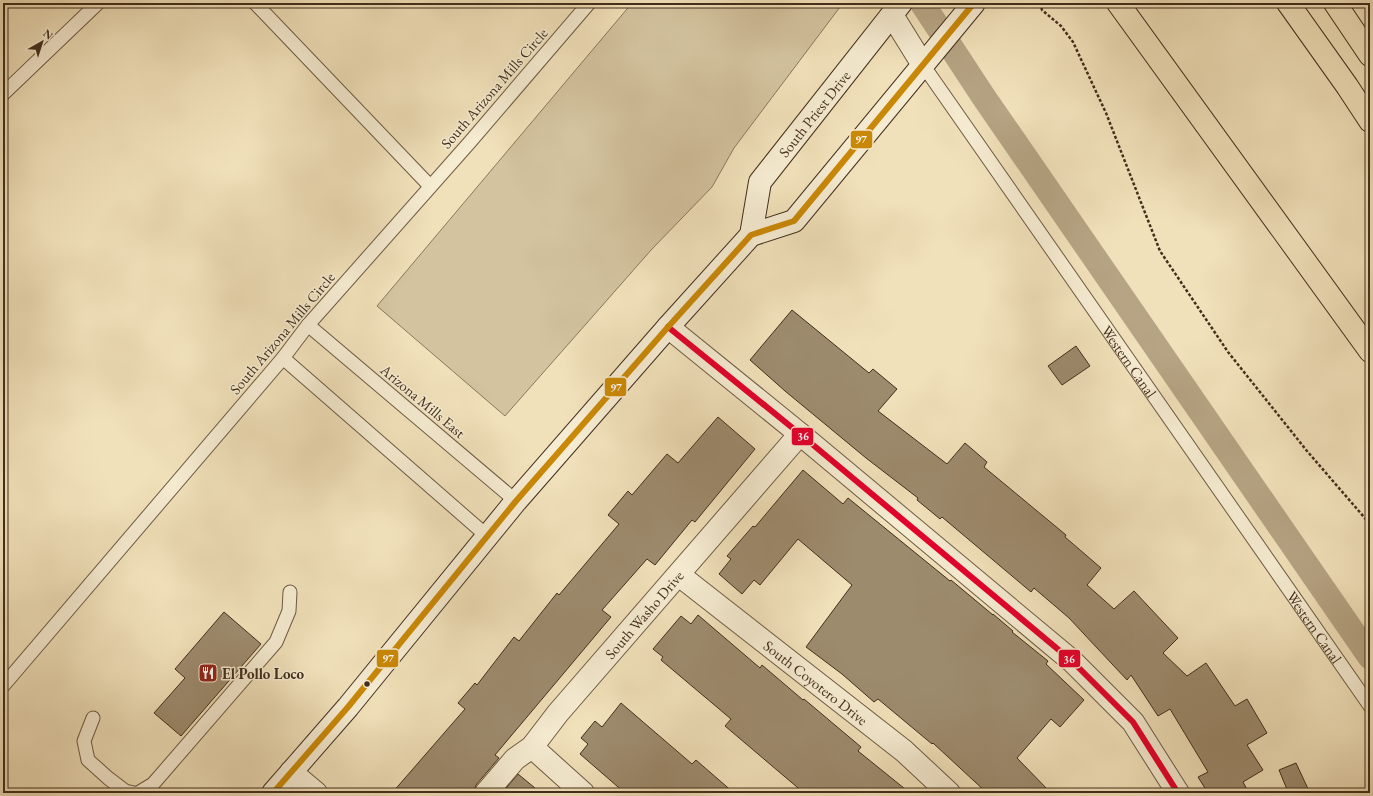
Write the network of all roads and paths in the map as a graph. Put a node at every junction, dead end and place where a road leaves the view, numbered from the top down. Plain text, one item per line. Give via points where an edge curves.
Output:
1 (98, 3) edge
2 (255, 3) edge
3 (589, 3) edge
4 (974, 3) edge
5 (1040, 3) edge
6 (1118, 3) edge
7 (1288, 3) edge
8 (1335, 3) edge
9 (897, 9) edge
10 (1370, 55) edge
11 (927, 60) junction
12 (3, 94) edge
13 (1370, 121) edge
14 (430, 186) junction
15 (751, 235) junction
16 (308, 326) junction
17 (668, 327) junction
18 (1370, 351) edge
19 (283, 358) junction
20 (800, 434) junction
21 (516, 501) junction
22 (1370, 524) edge
23 (487, 536) junction
24 (678, 575) junction
25 (290, 592) dead end
26 (3, 686) edge
27 (1370, 706) edge
28 (93, 718) dead end
29 (532, 748) junction
30 (291, 772) junction
31 (134, 793) edge
32 (138, 793) edge
33 (274, 793) edge
34 (316, 793) edge
35 (486, 793) edge
36 (583, 793) edge
37 (949, 793) edge
38 (1178, 793) edge

1 - 12 lane
2 - 14 lane
3 - 14 lane, South Arizona Mills Circle
4 - 11 street
5 - 22 path via 1042,10 1061,26 1073,42 1106,113 1160,252 1228,352 1306,451
6 - 18 highway
7 - 13 highway
8 - 10 highway
9 - 11 street, Western Canal
9 - 15 street, South Priest Drive via 760,182
11 - 15 street via 794,221
11 - 27 lane, Western Canal
14 - 16 lane, South Arizona Mills Circle
15 - 17 street
16 - 19 lane, South Arizona Mills Circle
16 - 21 lane, Arizona Mills East
17 - 20 street
17 - 21 street
19 - 23 lane
19 - 26 lane, South Arizona Mills Circle
20 - 24 street, South Washo Drive
20 - 38 street via 1072,661 1133,722
21 - 23 street
23 - 30 street
24 - 29 street, South Washo Drive via 558,713
24 - 37 street, South Coyotero Drive via 904,751
25 - 32 lane via 288,611 276,642 152,784
28 - 31 lane via 84,741 88,760 124,791
29 - 35 street, South Washo Drive via 515,759
29 - 36 street
30 - 33 street
30 - 34 street

